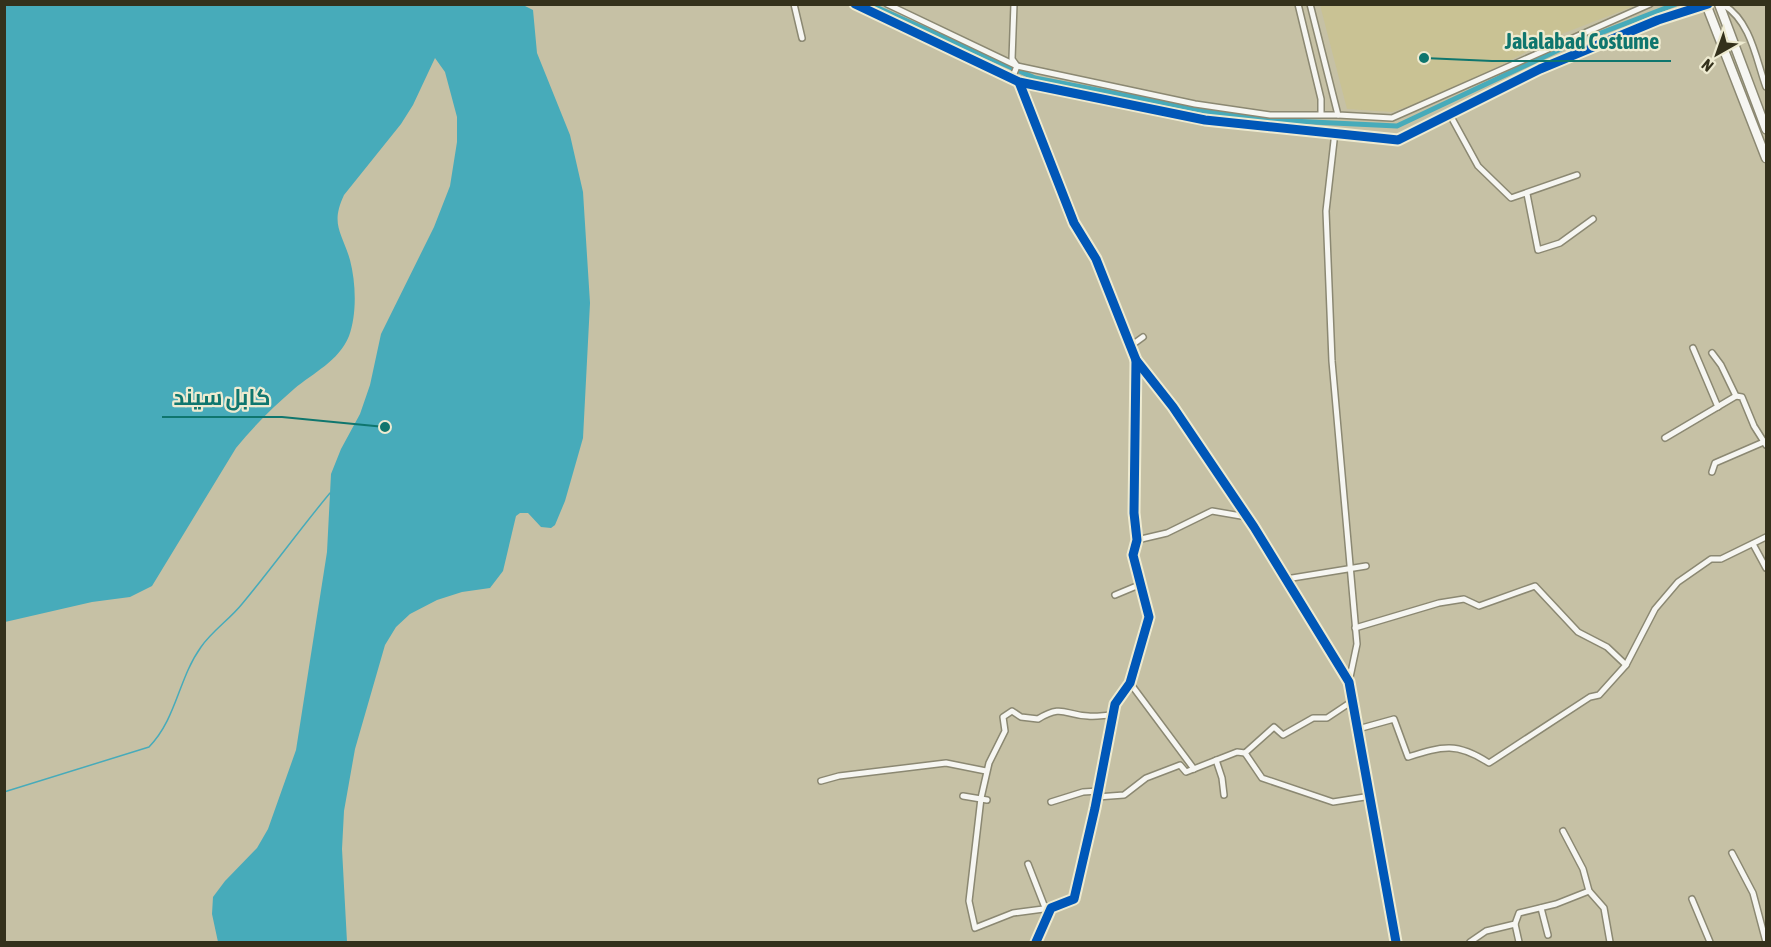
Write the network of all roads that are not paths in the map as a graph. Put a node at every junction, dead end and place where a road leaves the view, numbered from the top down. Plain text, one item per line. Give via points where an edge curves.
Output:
1 (794, 4) edge
2 (855, 4) edge
3 (887, 4) edge
4 (1014, 4) edge
5 (1298, 4) edge
6 (1310, 4) edge
7 (1650, 4) edge
8 (1707, 5) edge
9 (1719, 6) edge
10 (802, 38) dead end
11 (1017, 66) junction
12 (1011, 79) junction
13 (1019, 82) junction
14 (1767, 87) edge
15 (1321, 113) junction
16 (1449, 113) junction
17 (1338, 115) junction
18 (1767, 129) edge
19 (1335, 132) junction
20 (1767, 158) edge
21 (1577, 175) dead end
22 (1527, 194) junction
23 (1593, 219) dead end
24 (1143, 337) dead end
25 (1132, 345) junction
26 (1693, 348) dead end
27 (1712, 353) dead end
28 (1136, 360) junction
29 (1736, 396) junction
30 (1718, 407) junction
31 (1665, 438) dead end
32 (1766, 442) edge
33 (1712, 472) dead end
34 (1247, 517) junction
35 (1767, 537) edge
36 (1137, 540) junction
37 (1753, 543) junction
38 (1366, 566) dead end
39 (1350, 568) junction
40 (1767, 568) edge
41 (1286, 579) junction
42 (1139, 585) junction
43 (1115, 595) dead end
44 (1355, 628) junction
45 (1626, 665) junction
46 (1349, 682) junction
47 (1130, 683) junction
48 (1354, 700) junction
49 (1113, 715) junction
50 (1358, 729) junction
51 (1245, 753) junction
52 (1216, 760) junction
53 (1194, 769) junction
54 (986, 771) junction
55 (821, 781) dead end
56 (1098, 794) junction
57 (1224, 795) dead end
58 (963, 796) dead end
59 (1371, 796) junction
60 (984, 799) junction
61 (1051, 802) dead end
62 (1563, 831) dead end
63 (1732, 854) dead end
64 (1028, 864) dead end
65 (1589, 891) junction
66 (1692, 899) dead end
67 (1051, 908) junction
68 (1541, 908) junction
69 (1515, 924) junction
70 (1548, 935) dead end
71 (1036, 942) edge
72 (1396, 942) edge
73 (1470, 942) edge
74 (1519, 942) edge
75 (1610, 942) edge
76 (1710, 942) edge
77 (1766, 942) edge

1 - 10 street
2 - 12 street
3 - 11 street
4 - 11 street via 1012,59
5 - 15 street
6 - 17 street
7 - 17 street via 1392,118
8 - 16 street via 1658,20 1540,69
8 - 20 highway
9 - 14 street via 1737,13
9 - 18 highway
11 - 12 street
11 - 15 street via 1195,104 1270,115
12 - 13 street
13 - 19 street via 1205,120
13 - 25 street via 1074,223 1096,259
15 - 17 street
16 - 19 street via 1398,140
16 - 22 street via 1478,166 1511,198
19 - 39 street via 1326,211 1333,372
21 - 22 street
22 - 23 street via 1538,250 1560,243
24 - 25 street
25 - 28 street
26 - 30 street
27 - 29 street
28 - 34 street via 1173,407
28 - 36 street
29 - 30 street
29 - 32 street via 1742,397 1746,411
30 - 31 street
32 - 33 street via 1715,463
34 - 36 street via 1212,511 1167,533
34 - 41 street
35 - 37 street
36 - 42 street via 1133,555
37 - 40 street
37 - 45 street via 1721,559 1711,558 1678,582 1655,609
38 - 39 street
39 - 41 street
39 - 44 street
41 - 46 street
42 - 43 street
42 - 47 street via 1149,617
44 - 45 street via 1439,603 1464,599 1479,606 1535,586 1578,632 1607,647
44 - 46 street via 1357,644
45 - 50 street via 1599,695 1590,697 1489,763 1471,751 1447,746 1408,757 1394,719
46 - 48 street
47 - 49 street via 1114,704
47 - 53 street
48 - 50 street
48 - 51 street via 1327,718 1313,718 1283,735 1274,727
49 - 54 street via 1087,716 1063,709 1038,720 1012,711 1003,717 1005,730
49 - 56 street
50 - 59 street
51 - 52 street
51 - 59 street via 1262,778 1333,802
52 - 53 street
52 - 57 street
53 - 56 street via 1186,772 1180,765 1146,778 1124,795
54 - 55 street via 946,763
54 - 60 street
56 - 61 street via 1083,792
56 - 67 street via 1074,899
58 - 60 street
59 - 72 street
60 - 67 street via 969,901 975,928 1013,913
62 - 65 street via 1583,869
63 - 77 street via 1753,893
64 - 67 street via 1044,905
65 - 68 street
65 - 75 street via 1604,908
66 - 76 street
67 - 71 street
68 - 69 street via 1519,913
68 - 70 street
69 - 73 street via 1486,931
69 - 74 street

